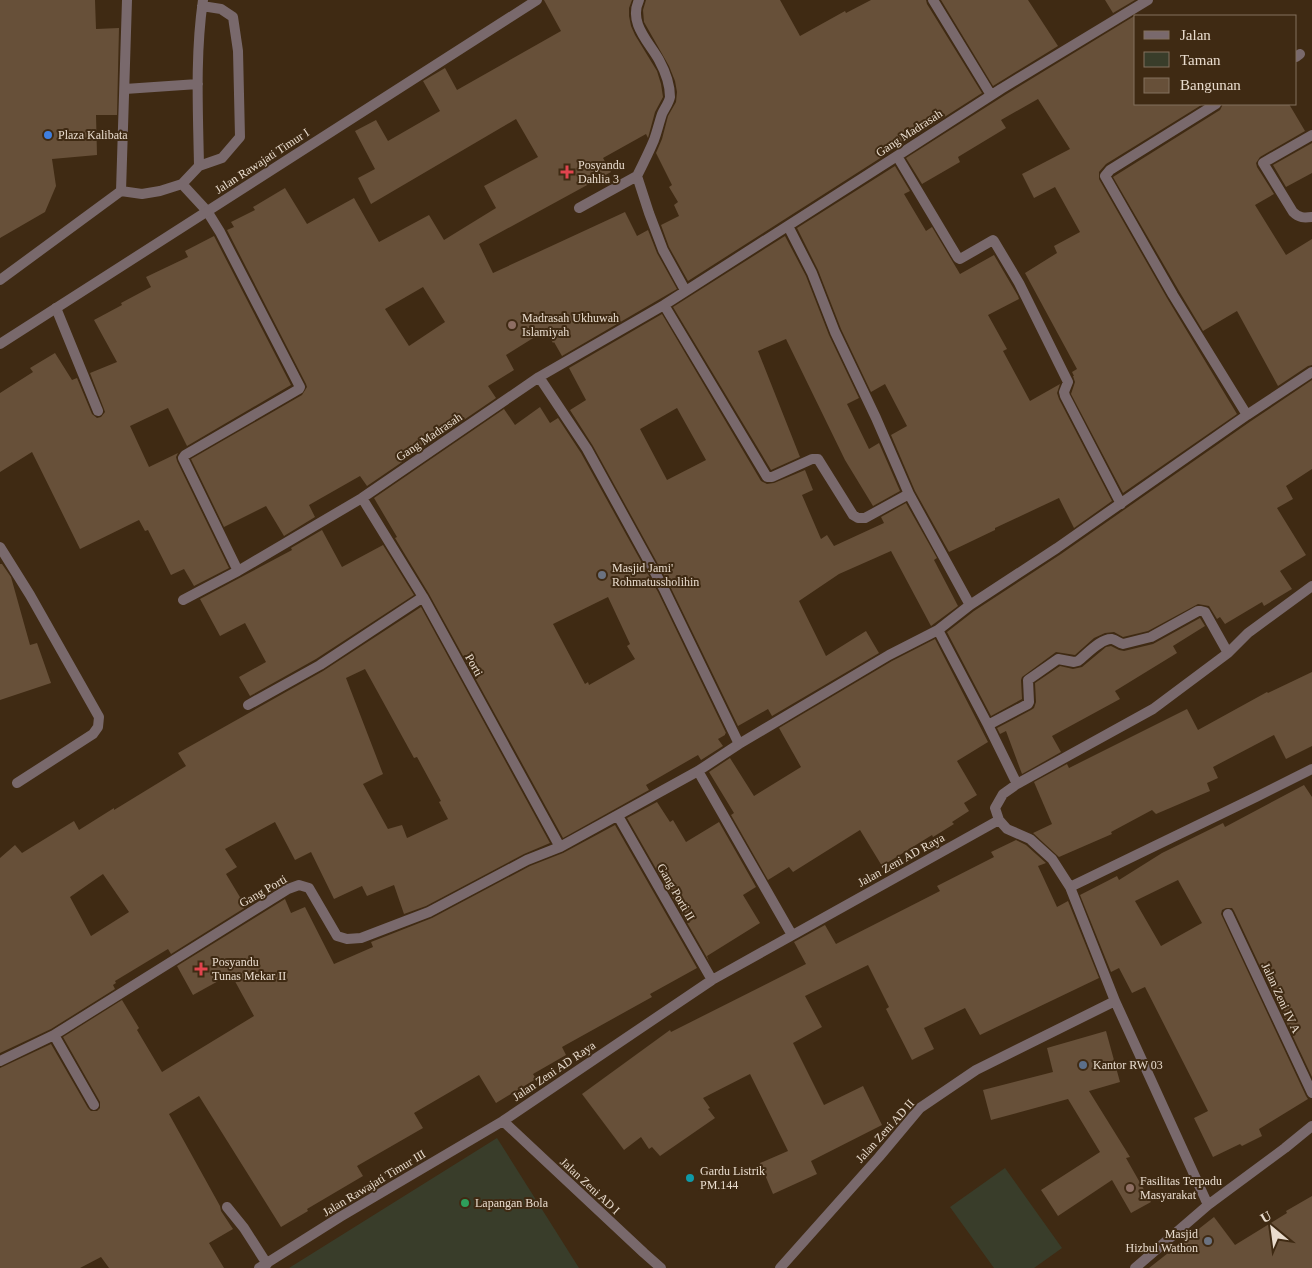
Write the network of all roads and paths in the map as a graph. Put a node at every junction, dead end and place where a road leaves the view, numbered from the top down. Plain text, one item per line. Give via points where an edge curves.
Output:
1 (127, 0) edge
2 (537, 0) edge
3 (640, 0) edge
4 (933, 0) edge
5 (1148, 0) edge
6 (203, 3) edge
7 (198, 84) junction
8 (125, 89) junction
9 (991, 95) junction
10 (1214, 105) edge
11 (1312, 135) edge
12 (897, 156) junction
13 (199, 166) junction
14 (637, 176) junction
15 (182, 184) junction
16 (121, 191) junction
17 (579, 208) dead end
18 (207, 211) junction
19 (1312, 217) edge
20 (788, 226) junction
21 (0, 280) edge
22 (685, 290) junction
23 (664, 305) junction
24 (56, 308) junction
25 (0, 344) edge
26 (1312, 372) edge
27 (539, 377) junction
28 (98, 411) dead end
29 (1247, 416) junction
30 (909, 494) junction
31 (362, 498) junction
32 (1121, 504) junction
33 (0, 547) edge
34 (238, 570) junction
35 (1312, 586) edge
36 (423, 596) junction
37 (183, 600) dead end
38 (970, 605) junction
39 (938, 630) junction
40 (1228, 653) junction
41 (248, 705) dead end
42 (988, 726) junction
43 (739, 744) junction
44 (1312, 769) edge
45 (698, 771) junction
46 (17, 783) dead end
47 (1017, 784) junction
48 (618, 816) junction
49 (999, 820) junction
50 (560, 847) junction
51 (1070, 887) junction
52 (1228, 914) dead end
53 (792, 935) junction
54 (712, 980) junction
55 (1115, 1001) junction
56 (54, 1035) junction
57 (0, 1061) edge
58 (1312, 1093) edge
59 (94, 1105) dead end
60 (503, 1121) junction
61 (1312, 1126) edge
62 (1208, 1205) junction
63 (227, 1207) dead end
64 (263, 1266) edge
65 (662, 1268) edge
66 (780, 1268) edge
67 (1135, 1268) edge

1 - 8 street
2 - 18 street, Jalan Rawajati Timur I
3 - 14 street via 638,26 667,76 670,98
4 - 9 street
5 - 9 street, Gang Madrasah
6 - 7 street
6 - 13 street via 233,17 238,51 240,137 222,158
7 - 8 street
7 - 13 street
8 - 16 street
9 - 12 street, Gang Madrasah
10 - 29 street via 1104,176
11 - 19 street via 1263,163 1293,212 1303,218
12 - 20 street, Gang Madrasah
12 - 32 street via 958,258 994,241 1020,283 1068,382 1065,396
13 - 15 street
14 - 17 street
14 - 22 street via 662,250
15 - 16 street via 142,194
15 - 18 street
16 - 21 street
18 - 24 street, Jalan Rawajati Timur I
18 - 34 street via 300,386 183,458
20 - 22 street, Gang Madrasah
20 - 30 street via 812,273 835,332
22 - 23 street, Gang Madrasah
23 - 27 street, Gang Madrasah
23 - 30 street via 767,477 812,458 818,459 858,518 865,518
24 - 25 street, Jalan Rawajati Timur I
24 - 28 street
26 - 29 street
27 - 31 street, Gang Madrasah
27 - 43 street via 587,449 660,580
29 - 32 street
30 - 38 street
31 - 34 street, Gang Madrasah
31 - 36 street, Porti
32 - 38 street
33 - 46 street via 99,717 93,734
34 - 37 street, Gang Madrasah
35 - 40 street via 1248,633
36 - 41 street via 320,665
36 - 50 street, Porti
38 - 39 street
39 - 42 street
39 - 43 street via 889,655
40 - 42 street via 1201,610 1151,637 1123,644 1110,639 1078,661 1058,659 1028,680 1028,704
40 - 47 street via 1152,709
42 - 47 street
43 - 45 street
44 - 51 street
45 - 48 street
45 - 53 street
47 - 49 street via 1002,794 995,808
48 - 50 street
48 - 54 street, Gang Porti II
49 - 51 street via 1007,829 1030,839 1052,858
49 - 53 street, Jalan Zeni AD Raya
50 - 56 street, Gang Porti via 527,860 429,912 361,938 338,936 309,888 299,885 288,889
51 - 55 street
52 - 58 street, Jalan Zeni IV A
53 - 54 street, Jalan Zeni AD Raya
54 - 60 street, Jalan Zeni AD Raya
55 - 62 street
55 - 66 street, Jalan Zeni AD II via 976,1070 920,1108
56 - 57 street, Gang Porti
56 - 59 street
60 - 64 street, Jalan Rawajati Timur III
60 - 65 street, Jalan Zeni AD I
61 - 62 street
62 - 67 street
63 - 64 street via 244,1228

